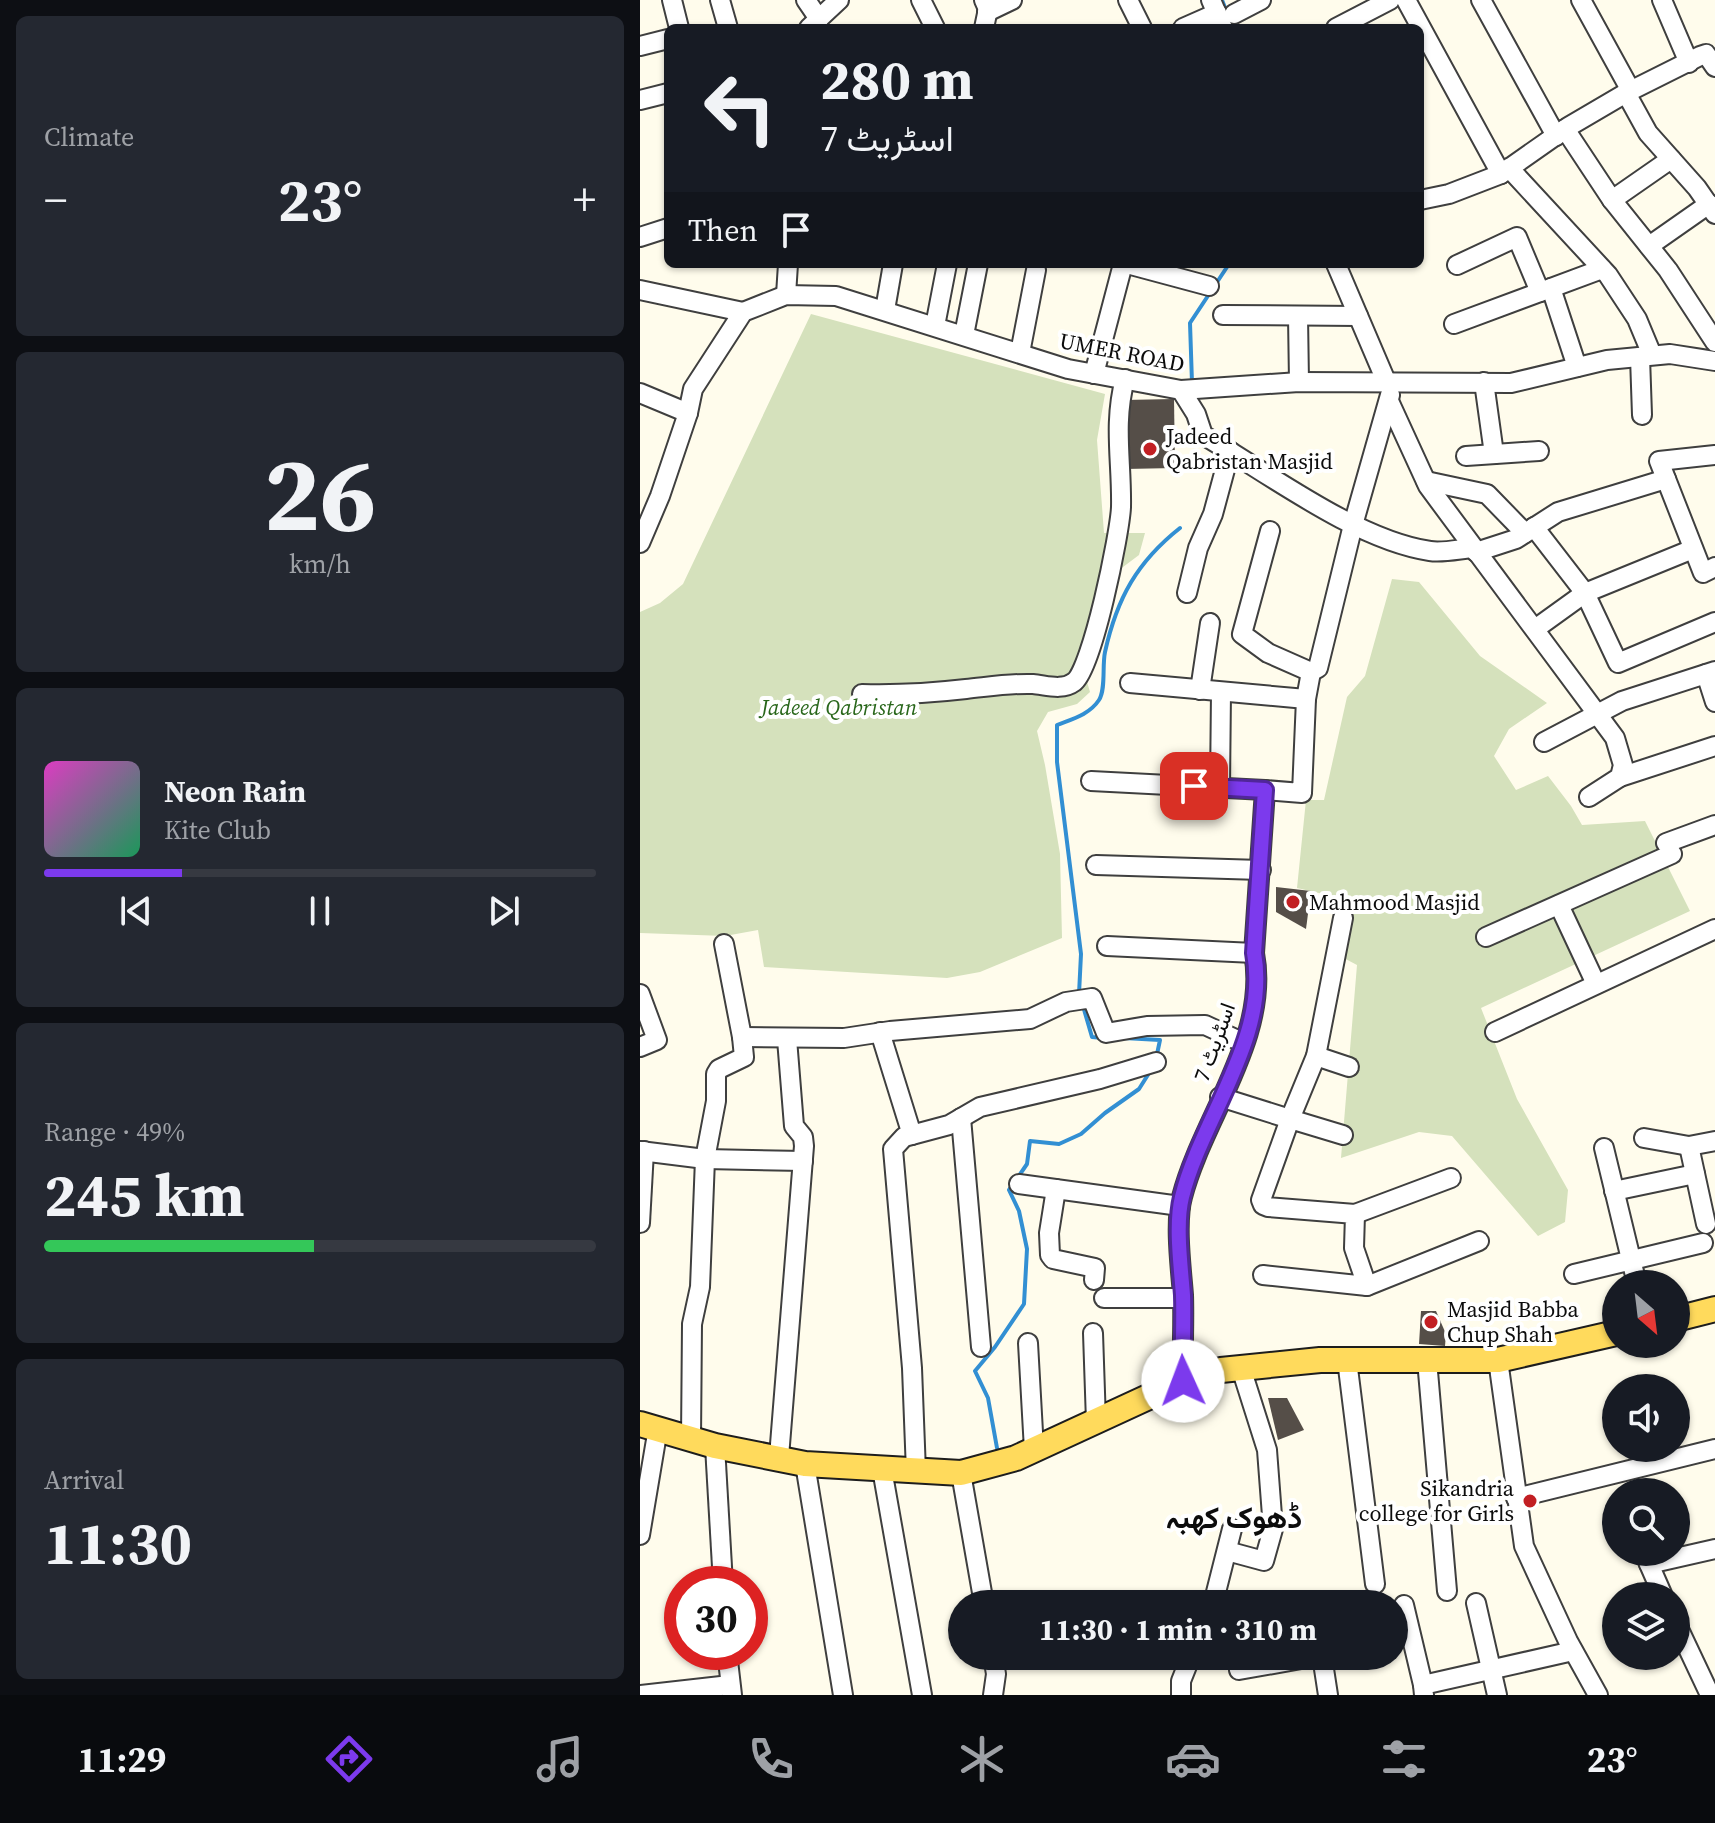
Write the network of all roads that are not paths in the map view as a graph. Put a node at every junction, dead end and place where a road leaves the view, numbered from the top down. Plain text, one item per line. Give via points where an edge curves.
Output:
1 (672, 0) edge
2 (720, 0) edge
3 (806, 0) edge
4 (839, 0) edge
5 (921, 0) edge
6 (1012, 0) edge
7 (1128, 0) edge
8 (1261, 0) edge
9 (1390, 0) edge
10 (1406, 0) edge
11 (1481, 0) edge
12 (1581, 0) edge
13 (1662, 0) edge
14 (985, 13) edge
15 (1221, 14) edge
16 (678, 24) edge
17 (727, 24) edge
18 (814, 24) edge
19 (933, 24) edge
20 (1140, 24) edge
21 (1194, 24) edge
22 (1344, 24) edge
23 (1420, 24) edge
24 (1424, 31) edge
25 (664, 40) edge
26 (640, 46) edge
27 (1689, 63) junction
28 (1715, 67) edge
29 (1628, 92) junction
30 (664, 94) edge
31 (640, 100) edge
32 (1560, 132) junction
33 (1671, 159) junction
34 (1505, 171) junction
35 (1424, 199) edge
36 (1612, 200) junction
37 (1712, 209) edge
38 (664, 229) edge
39 (640, 237) edge
40 (1649, 246) junction
41 (1457, 265) dead end
42 (788, 268) edge
43 (892, 268) edge
44 (946, 268) edge
45 (977, 268) edge
46 (1124, 268) edge
47 (1140, 268) edge
48 (1338, 268) edge
49 (1602, 269) junction
50 (1036, 270) dead end
51 (1209, 286) dead end
52 (640, 290) edge
53 (1546, 290) junction
54 (786, 295) junction
55 (885, 310) junction
56 (743, 312) junction
57 (1223, 315) dead end
58 (1298, 316) junction
59 (1358, 316) junction
60 (1454, 324) dead end
61 (935, 326) junction
62 (964, 335) junction
63 (1715, 342) edge
64 (1020, 353) junction
65 (1646, 356) junction
66 (1715, 361) edge
67 (1577, 367) junction
68 (1094, 374) junction
69 (1125, 379) junction
70 (1390, 381) junction
71 (1299, 382) junction
72 (1484, 382) junction
73 (1181, 390) junction
74 (640, 393) edge
75 (1389, 401) junction
76 (688, 413) junction
77 (1642, 415) dead end
78 (1230, 451) junction
79 (1539, 451) dead end
80 (1494, 454) junction
81 (1715, 455) edge
82 (1466, 456) dead end
83 (1666, 479) junction
84 (1426, 481) junction
85 (1353, 525) junction
86 (1530, 530) junction
87 (1270, 531) dead end
88 (640, 543) edge
89 (1693, 549) junction
90 (1475, 550) junction
91 (1715, 567) edge
92 (1187, 593) dead end
93 (1585, 593) junction
94 (1715, 622) edge
95 (1210, 623) dead end
96 (1535, 629) junction
97 (1311, 672) junction
98 (1710, 672) edge
99 (1130, 683) dead end
100 (1200, 690) junction
101 (1221, 692) junction
102 (862, 694) dead end
103 (1306, 699) junction
104 (1715, 702) edge
105 (1598, 714) junction
106 (1544, 742) dead end
107 (1715, 746) edge
108 (1620, 777) junction
109 (1091, 781) dead end
110 (1220, 787) junction
111 (1265, 790) junction
112 (1589, 797) dead end
113 (1715, 825) edge
114 (1096, 865) dead end
115 (1261, 870) junction
116 (1559, 905) junction
117 (1343, 918) dead end
118 (1715, 929) edge
119 (1486, 937) dead end
120 (724, 944) dead end
121 (1107, 946) dead end
122 (1254, 953) junction
123 (1596, 984) junction
124 (640, 994) edge
125 (880, 1032) junction
126 (1495, 1032) dead end
127 (742, 1037) junction
128 (787, 1039) junction
129 (1244, 1043) junction
130 (640, 1047) edge
131 (1316, 1056) junction
132 (1156, 1062) dead end
133 (1349, 1067) dead end
134 (1220, 1097) junction
135 (961, 1118) junction
136 (1290, 1119) junction
137 (912, 1135) junction
138 (1343, 1135) dead end
139 (1644, 1138) dead end
140 (1715, 1141) edge
141 (1689, 1146) junction
142 (1604, 1148) dead end
143 (642, 1151) edge
144 (705, 1159) junction
145 (803, 1161) junction
146 (1695, 1174) junction
147 (1451, 1178) dead end
148 (1019, 1184) dead end
149 (1056, 1189) junction
150 (1614, 1191) junction
151 (1180, 1206) junction
152 (1355, 1214) junction
153 (640, 1223) edge
154 (1479, 1241) dead end
155 (1631, 1260) junction
156 (1634, 1270) edge
157 (1574, 1274) dead end
158 (1263, 1275) dead end
159 (1094, 1280) dead end
160 (1367, 1286) junction
161 (1104, 1298) dead end
162 (1183, 1298) junction
163 (1715, 1309) edge
164 (1690, 1315) edge
165 (1093, 1333) dead end
166 (1602, 1336) edge
167 (1028, 1343) dead end
168 (981, 1347) dead end
169 (1347, 1360) junction
170 (1427, 1360) junction
171 (1498, 1360) junction
172 (1241, 1368) junction
173 (1183, 1381) junction
174 (1096, 1422) junction
175 (649, 1426) edge
176 (691, 1438) junction
177 (715, 1446) junction
178 (1715, 1449) edge
179 (1034, 1450) junction
180 (779, 1457) junction
181 (805, 1464) junction
182 (882, 1469) junction
183 (916, 1472) junction
184 (1617, 1472) junction
185 (961, 1473) junction
186 (1619, 1478) edge
187 (1516, 1498) junction
188 (1232, 1529) dead end
189 (640, 1535) edge
190 (1715, 1549) edge
191 (1227, 1551) junction
192 (1690, 1552) edge
193 (722, 1566) edge
194 (1375, 1584) dead end
195 (982, 1590) edge
196 (1217, 1590) edge
197 (1447, 1591) dead end
198 (1476, 1603) dead end
199 (1408, 1623) edge
200 (1573, 1651) junction
201 (1690, 1653) edge
202 (1491, 1668) junction
203 (729, 1670) edge
204 (995, 1670) edge
205 (1185, 1670) edge
206 (1323, 1670) edge
207 (731, 1690) edge
208 (1423, 1690) edge
209 (641, 1695) edge
210 (843, 1695) edge
211 (922, 1695) edge
212 (993, 1695) edge
213 (1181, 1695) edge
214 (1328, 1695) edge
215 (1497, 1695) edge
216 (1598, 1695) edge
217 (1710, 1695) edge

1 - 16 street
2 - 17 street
3 - 18 street
4 - 18 street
5 - 19 street
6 - 14 street
7 - 20 street
8 - 15 street
9 - 22 street
10 - 23 street
11 - 32 street
12 - 29 street
13 - 27 street
15 - 21 street
24 - 34 street
25 - 26 street
27 - 28 street via 1706,54
27 - 29 street
29 - 32 street
29 - 33 street via 1648,133
30 - 31 street
32 - 34 street
32 - 36 street
33 - 36 street
33 - 37 street
34 - 35 street
34 - 49 street
36 - 40 street
37 - 40 street
38 - 39 street
40 - 63 street
41 - 53 street via 1517,237
42 - 54 street
43 - 55 street
44 - 61 street
45 - 62 street
46 - 68 street
47 - 51 street
48 - 59 street
49 - 53 street
49 - 65 street via 1637,319
50 - 64 street
52 - 56 street
53 - 60 street
53 - 67 street
54 - 55 street, UMER ROAD via 836,296
54 - 56 street, UMER ROAD
55 - 61 street, UMER ROAD
56 - 76 street via 693,389
57 - 58 street
58 - 59 street
58 - 71 street
59 - 70 street
61 - 62 street, UMER ROAD
62 - 64 street, UMER ROAD
64 - 68 street, UMER ROAD
65 - 66 street, UMER ROAD
65 - 67 street, UMER ROAD
65 - 77 street
67 - 72 street, UMER ROAD via 1511,383
68 - 69 street, UMER ROAD
69 - 73 street, UMER ROAD
69 - 102 street via 1117,423 1117,543 1081,676 1063,687 1031,684
70 - 71 street, UMER ROAD
70 - 72 street, UMER ROAD
70 - 75 street
71 - 73 street, UMER ROAD
72 - 80 street
73 - 78 street via 1203,435
74 - 76 street
75 - 84 street
75 - 85 street
76 - 88 street
78 - 85 street
78 - 92 street
79 - 80 street
80 - 82 street
81 - 83 street via 1659,461
83 - 86 street via 1558,512
83 - 89 street
84 - 86 street via 1487,494
84 - 90 street
85 - 90 street via 1432,552
85 - 97 street via 1318,668
86 - 90 street
86 - 93 street
87 - 97 street via 1242,634 1268,653
89 - 91 street via 1703,573
89 - 93 street
90 - 96 street
93 - 94 street via 1618,663
93 - 96 street
95 - 100 street
96 - 105 street
97 - 103 street
98 - 104 street
98 - 105 street
99 - 100 street
100 - 101 street
101 - 103 street
101 - 110 street
103 - 111 street via 1302,793
105 - 106 street
105 - 108 street via 1615,738 1623,765
107 - 108 street
108 - 112 street
109 - 110 street
110 - 111 street
111 - 115 street, اسٹریٹ 7
113 - 116 street
114 - 115 street
115 - 122 street, اسٹریٹ 7
116 - 119 street
116 - 123 street
117 - 131 street
118 - 123 street
120 - 127 street
121 - 122 street
122 - 129 street, اسٹریٹ 7 via 1258,971
123 - 126 street
124 - 130 street via 657,1040
125 - 128 street
125 - 129 street via 1030,1019 1066,1002 1092,998 1106,1033 1205,1025
125 - 137 street
127 - 128 street
127 - 144 street via 744,1057 716,1074
128 - 145 street via 794,1126 803,1137
129 - 134 street, اسٹریٹ 7
131 - 133 street
131 - 136 street
132 - 135 street via 980,1107
134 - 136 street
134 - 151 street, اسٹریٹ 7
135 - 137 street
135 - 168 street
136 - 138 street
136 - 152 street via 1263,1205
137 - 183 street via 893,1149
139 - 141 street
140 - 141 street
141 - 146 street
142 - 150 street
143 - 144 street
143 - 153 street
144 - 145 street
144 - 176 street via 700,1287 692,1324
145 - 180 street
146 - 150 street
146 - 155 street via 1704,1233
147 - 152 street
148 - 149 street
149 - 151 street
149 - 159 street via 1050,1255 1095,1268
150 - 155 street
151 - 162 street, اسٹریٹ 7
152 - 160 street via 1354,1248
154 - 160 street
155 - 156 street
155 - 157 street
158 - 160 street
161 - 162 street
162 - 173 street, اسٹریٹ 7
163 - 164 main road
165 - 174 street
166 - 171 main road
167 - 179 street
169 - 170 main road
169 - 172 main road
169 - 194 street
170 - 171 main road
170 - 197 street
171 - 187 street
172 - 173 main road
172 - 191 street via 1267,1450 1273,1529 1264,1561
173 - 174 main road
174 - 179 main road
175 - 176 main road
175 - 189 street
176 - 177 main road
177 - 180 main road
177 - 193 street
178 - 184 street
179 - 185 main road
180 - 181 main road
181 - 182 main road
181 - 210 street
182 - 183 main road
182 - 211 street
183 - 185 main road
184 - 186 street
184 - 187 street
185 - 195 street
187 - 200 street via 1524,1546
188 - 191 street
190 - 192 street
191 - 196 street
198 - 202 street
199 - 208 street
200 - 202 street
200 - 216 street
201 - 217 street
202 - 208 street
202 - 215 street
203 - 207 street
204 - 212 street
205 - 213 street
206 - 214 street
207 - 209 street

